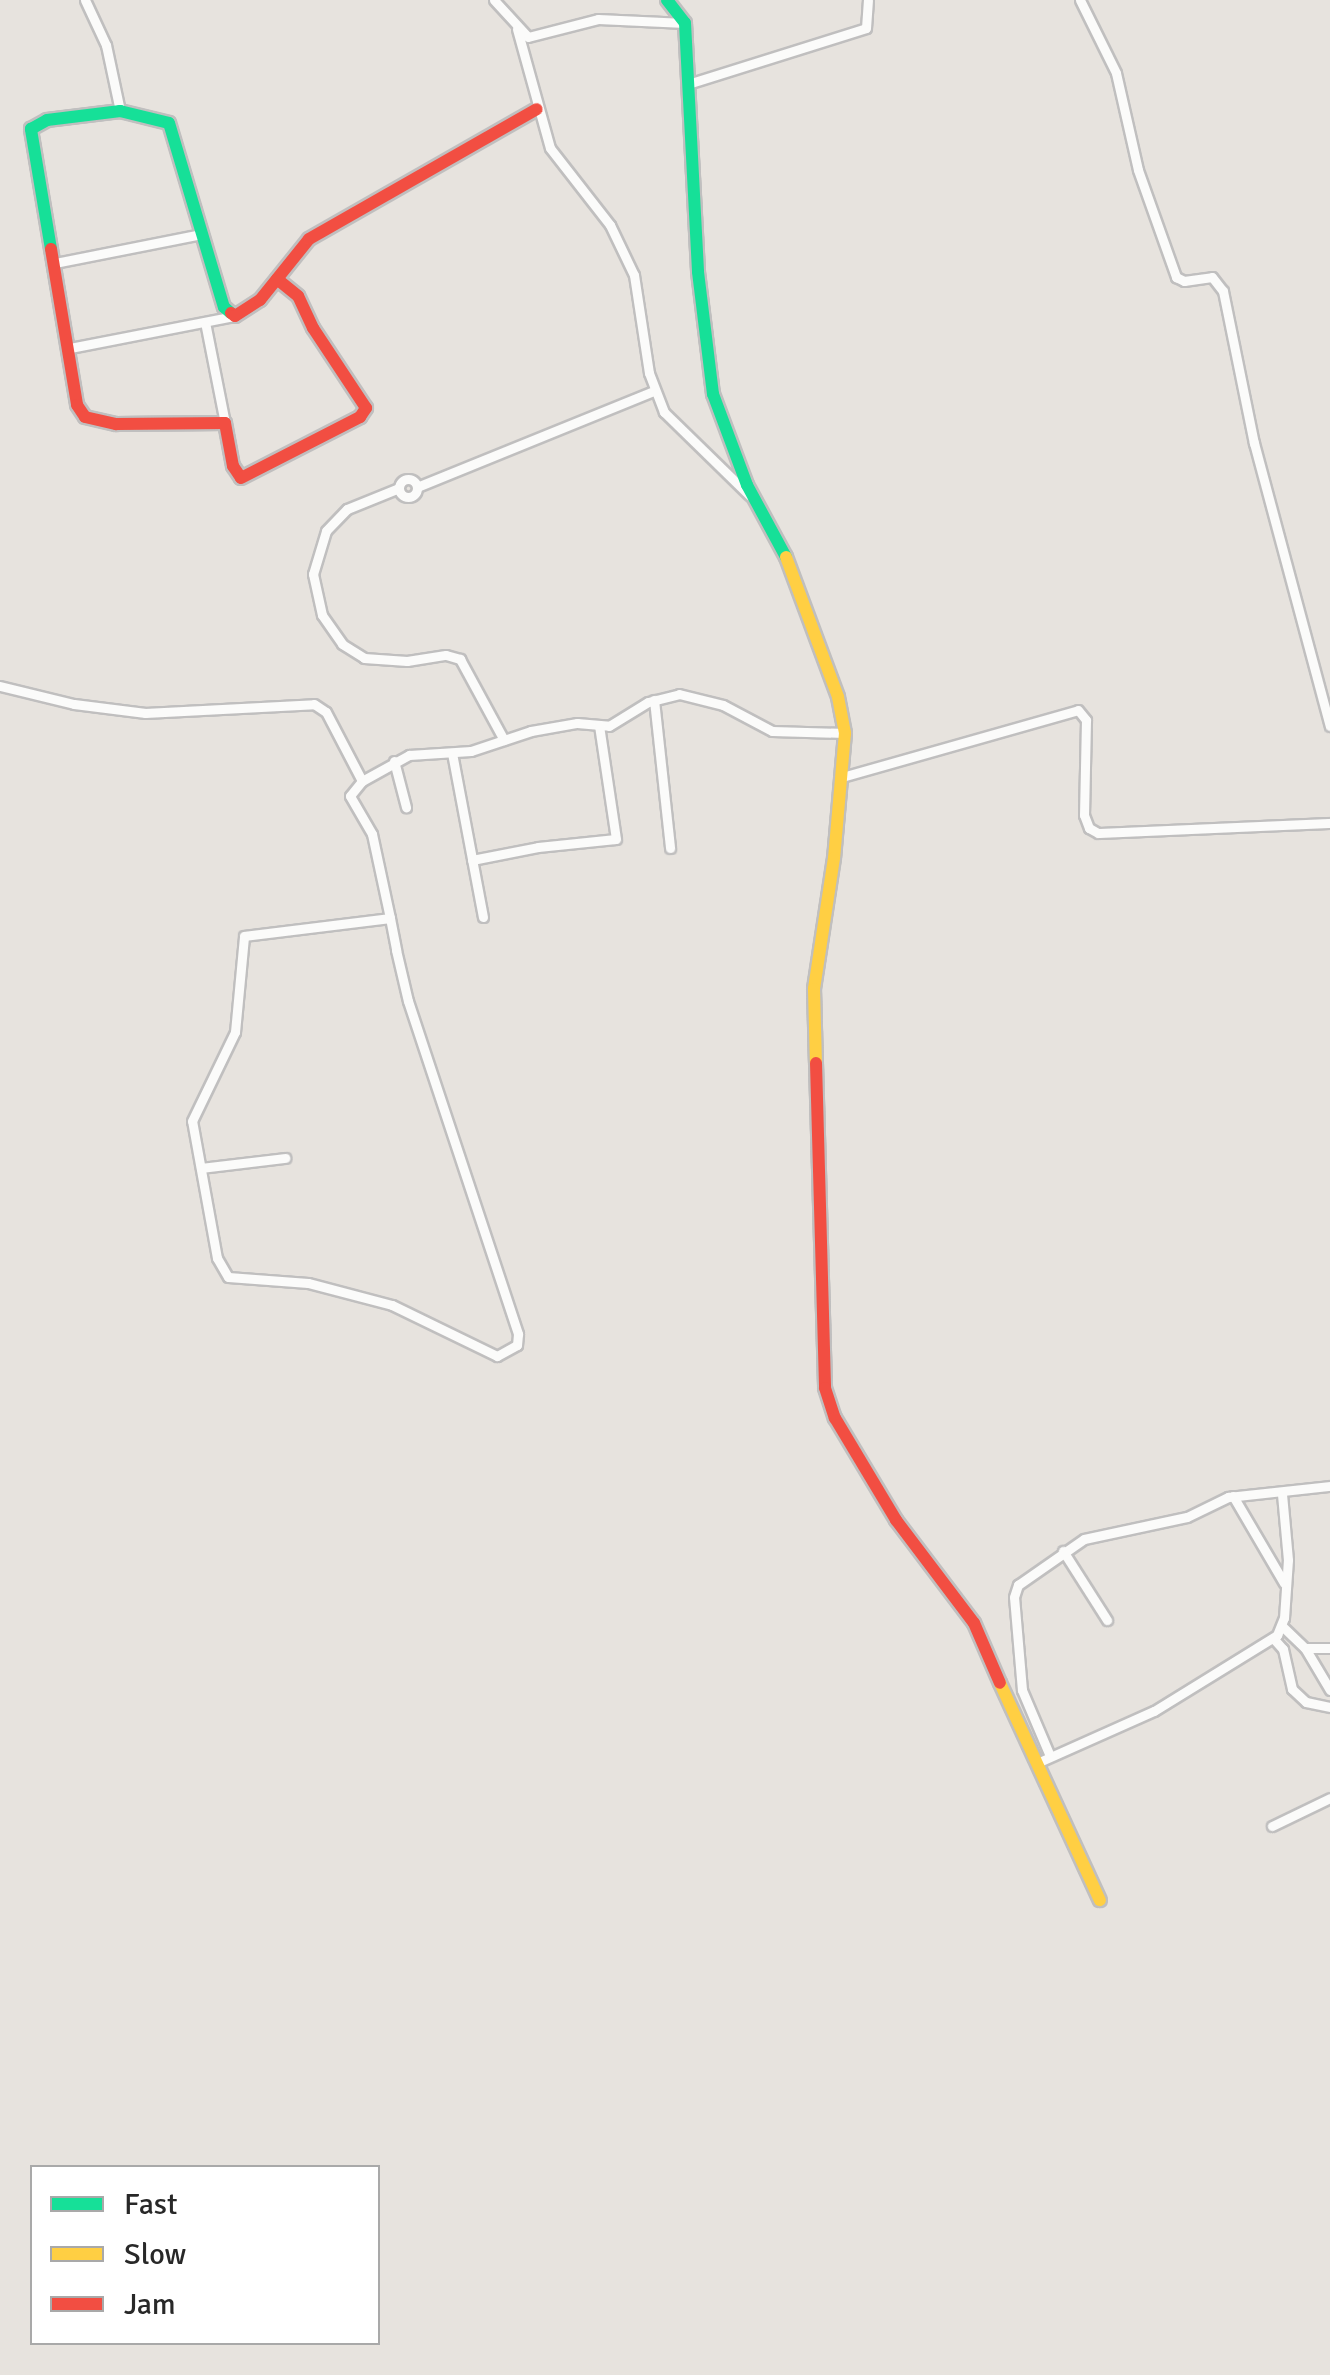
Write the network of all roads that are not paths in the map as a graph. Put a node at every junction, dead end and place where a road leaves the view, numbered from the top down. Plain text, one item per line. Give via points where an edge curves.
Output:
1 (86, 0) edge
2 (494, 0) edge
3 (668, 0) edge
4 (868, 0) edge
5 (1080, 0) edge
6 (685, 23) junction
7 (517, 29) junction
8 (691, 83) junction
9 (537, 109) junction
10 (120, 111) junction
11 (202, 234) junction
12 (55, 263) junction
13 (278, 279) junction
14 (234, 316) junction
15 (205, 322) junction
16 (70, 348) junction
17 (653, 390) junction
18 (225, 422) junction
19 (757, 502) junction
20 (0, 686) edge
21 (654, 700) junction
22 (599, 725) junction
23 (1330, 726) edge
24 (845, 733) junction
25 (504, 740) junction
26 (452, 753) junction
27 (394, 761) junction
28 (842, 777) junction
29 (362, 781) junction
30 (406, 807) dead end
31 (1330, 823) edge
32 (670, 848) dead end
33 (472, 860) junction
34 (484, 917) dead end
35 (390, 918) junction
36 (284, 1158) dead end
37 (200, 1168) junction
38 (1330, 1486) edge
39 (1282, 1494) junction
40 (1233, 1496) junction
41 (1063, 1551) junction
42 (1287, 1591) junction
43 (1107, 1620) dead end
44 (1282, 1627) junction
45 (1273, 1638) junction
46 (1305, 1648) junction
47 (1330, 1648) edge
48 (1330, 1690) edge
49 (1330, 1707) edge
50 (1043, 1759) junction
51 (1330, 1798) edge
52 (1272, 1826) dead end
53 (1100, 1900) dead end

1 - 10 street via 108,53
2 - 7 street
3 - 6 street
4 - 8 street via 866,28
5 - 23 street via 1116,73 1138,170 1176,278 1212,277 1224,291 1254,443
6 - 7 street via 598,18 534,38
6 - 8 street
7 - 9 street
8 - 19 street via 707,362 721,417
9 - 13 street via 322,231
9 - 17 street via 556,159 626,254
10 - 11 street via 172,127
10 - 12 street via 47,120 30,129
11 - 12 street
11 - 14 street via 224,308
12 - 16 street
13 - 14 street via 252,309
13 - 18 street via 298,296 366,411 246,478 234,471
14 - 15 street
15 - 16 street
15 - 18 street
16 - 18 street via 77,405 96,423
17 - 19 street via 664,412
17 - 25 street via 417,488 408,479 347,509 326,531 313,574 322,615 342,644 364,658 460,659
19 - 24 street via 794,572
20 - 29 street via 134,712 314,704 326,712
21 - 22 street via 614,724
21 - 24 street via 679,694 709,700 780,733
21 - 32 street
22 - 25 street via 577,723
22 - 33 street via 616,839
24 - 28 street
25 - 26 street
26 - 27 street
26 - 33 street
27 - 29 street
27 - 30 street
28 - 31 street via 1078,710 1086,720 1084,815 1098,834
28 - 50 street via 814,990 825,1388 896,1520 974,1623
29 - 35 street via 350,796 372,834
33 - 34 street
35 - 37 street via 244,936 235,1032 194,1112
35 - 37 street via 408,1001 506,1291 517,1345 497,1356 378,1300 308,1283 228,1277 217,1258
36 - 37 street
38 - 39 street
39 - 40 street
39 - 42 street
40 - 41 street via 1187,1517 1084,1538
40 - 42 street
41 - 43 street
41 - 50 street via 1018,1584 1014,1597 1022,1690
42 - 44 street
44 - 45 street
44 - 46 street
45 - 49 street via 1292,1689 1306,1702
45 - 50 street via 1154,1712
46 - 47 street
46 - 48 street
50 - 53 street
51 - 52 street

